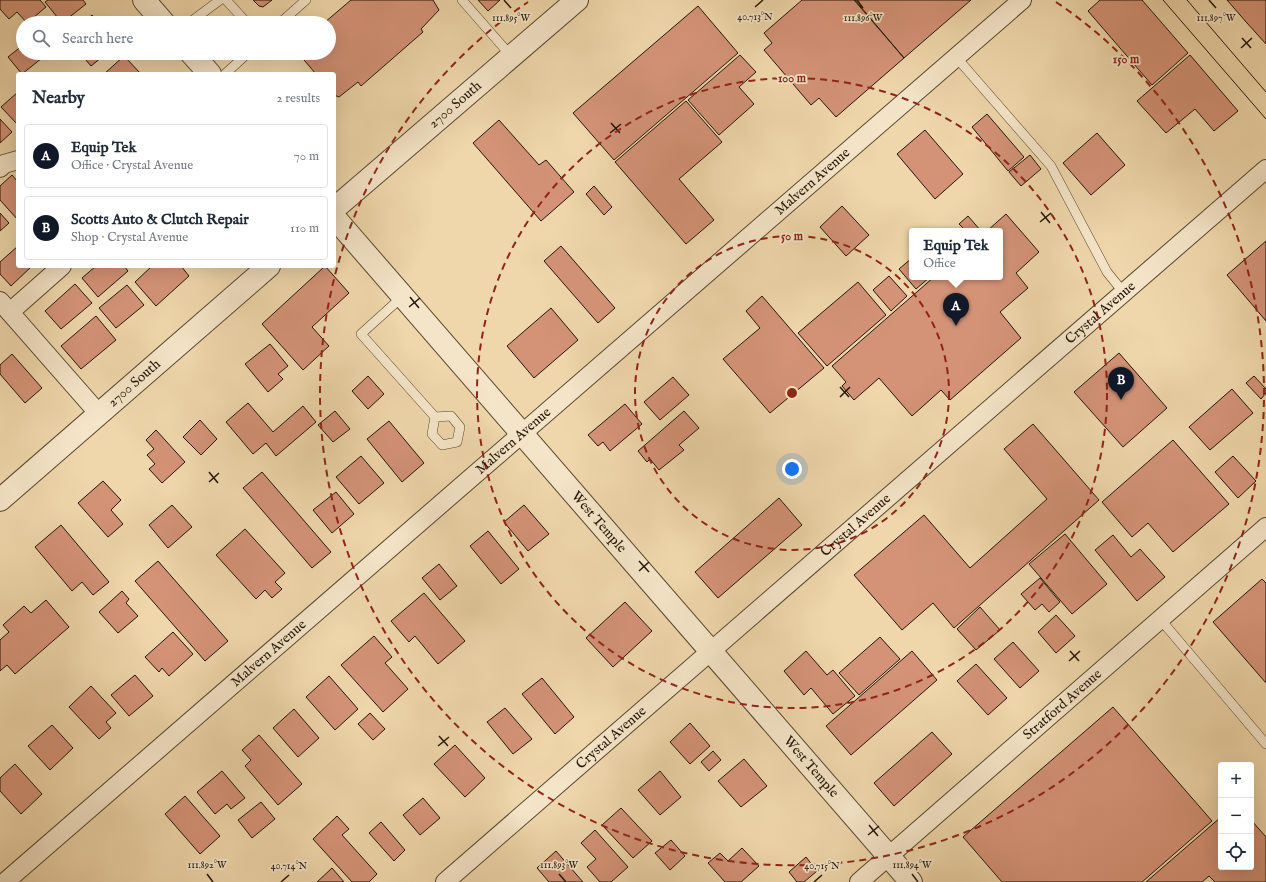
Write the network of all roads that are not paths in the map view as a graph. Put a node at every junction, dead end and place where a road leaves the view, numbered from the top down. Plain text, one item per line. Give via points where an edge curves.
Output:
1 (144, 0) edge
2 (220, 0) edge
3 (226, 0) edge
4 (306, 0) edge
5 (462, 0) edge
6 (577, 0) edge
7 (1022, 0) edge
8 (158, 16) edge
9 (198, 16) edge
10 (240, 16) edge
11 (288, 16) edge
12 (512, 57) junction
13 (956, 57) junction
14 (197, 60) edge
15 (240, 60) edge
16 (208, 72) edge
17 (227, 72) edge
18 (16, 161) edge
19 (0, 168) edge
20 (1266, 169) edge
21 (336, 207) edge
22 (336, 219) edge
23 (59, 268) edge
24 (267, 268) edge
25 (1124, 293) junction
26 (403, 296) junction
27 (5, 306) edge
28 (99, 414) junction
29 (436, 417) dead end
30 (522, 434) junction
31 (0, 500) edge
32 (1266, 527) edge
33 (1160, 619) junction
34 (711, 651) junction
35 (1266, 744) edge
36 (889, 856) junction
37 (5, 882) edge
38 (445, 882) edge
39 (859, 882) edge
40 (911, 882) edge

1 - 8 street
2 - 9 lane
3 - 10 lane
4 - 11 lane
5 - 12 lane
6 - 12 street, 2700 South
7 - 13 street, Malvern Avenue
12 - 21 street, 2700 South
13 - 25 lane via 1051,166 1107,272
13 - 30 street, Malvern Avenue
14 - 16 street
15 - 17 lane
18 - 19 street
20 - 25 street, Crystal Avenue
22 - 26 street, West Temple
23 - 27 street
24 - 28 street, 2700 South
25 - 34 street, Crystal Avenue
26 - 29 lane via 362,334
26 - 30 street, West Temple
27 - 28 street
28 - 31 street, 2700 South
30 - 34 street, West Temple
30 - 37 street, Malvern Avenue
32 - 33 street, Stratford Avenue
33 - 35 lane
33 - 36 street, Stratford Avenue
34 - 36 street, West Temple
34 - 38 street, Crystal Avenue
36 - 39 street, Stratford Avenue
36 - 40 street, West Temple

